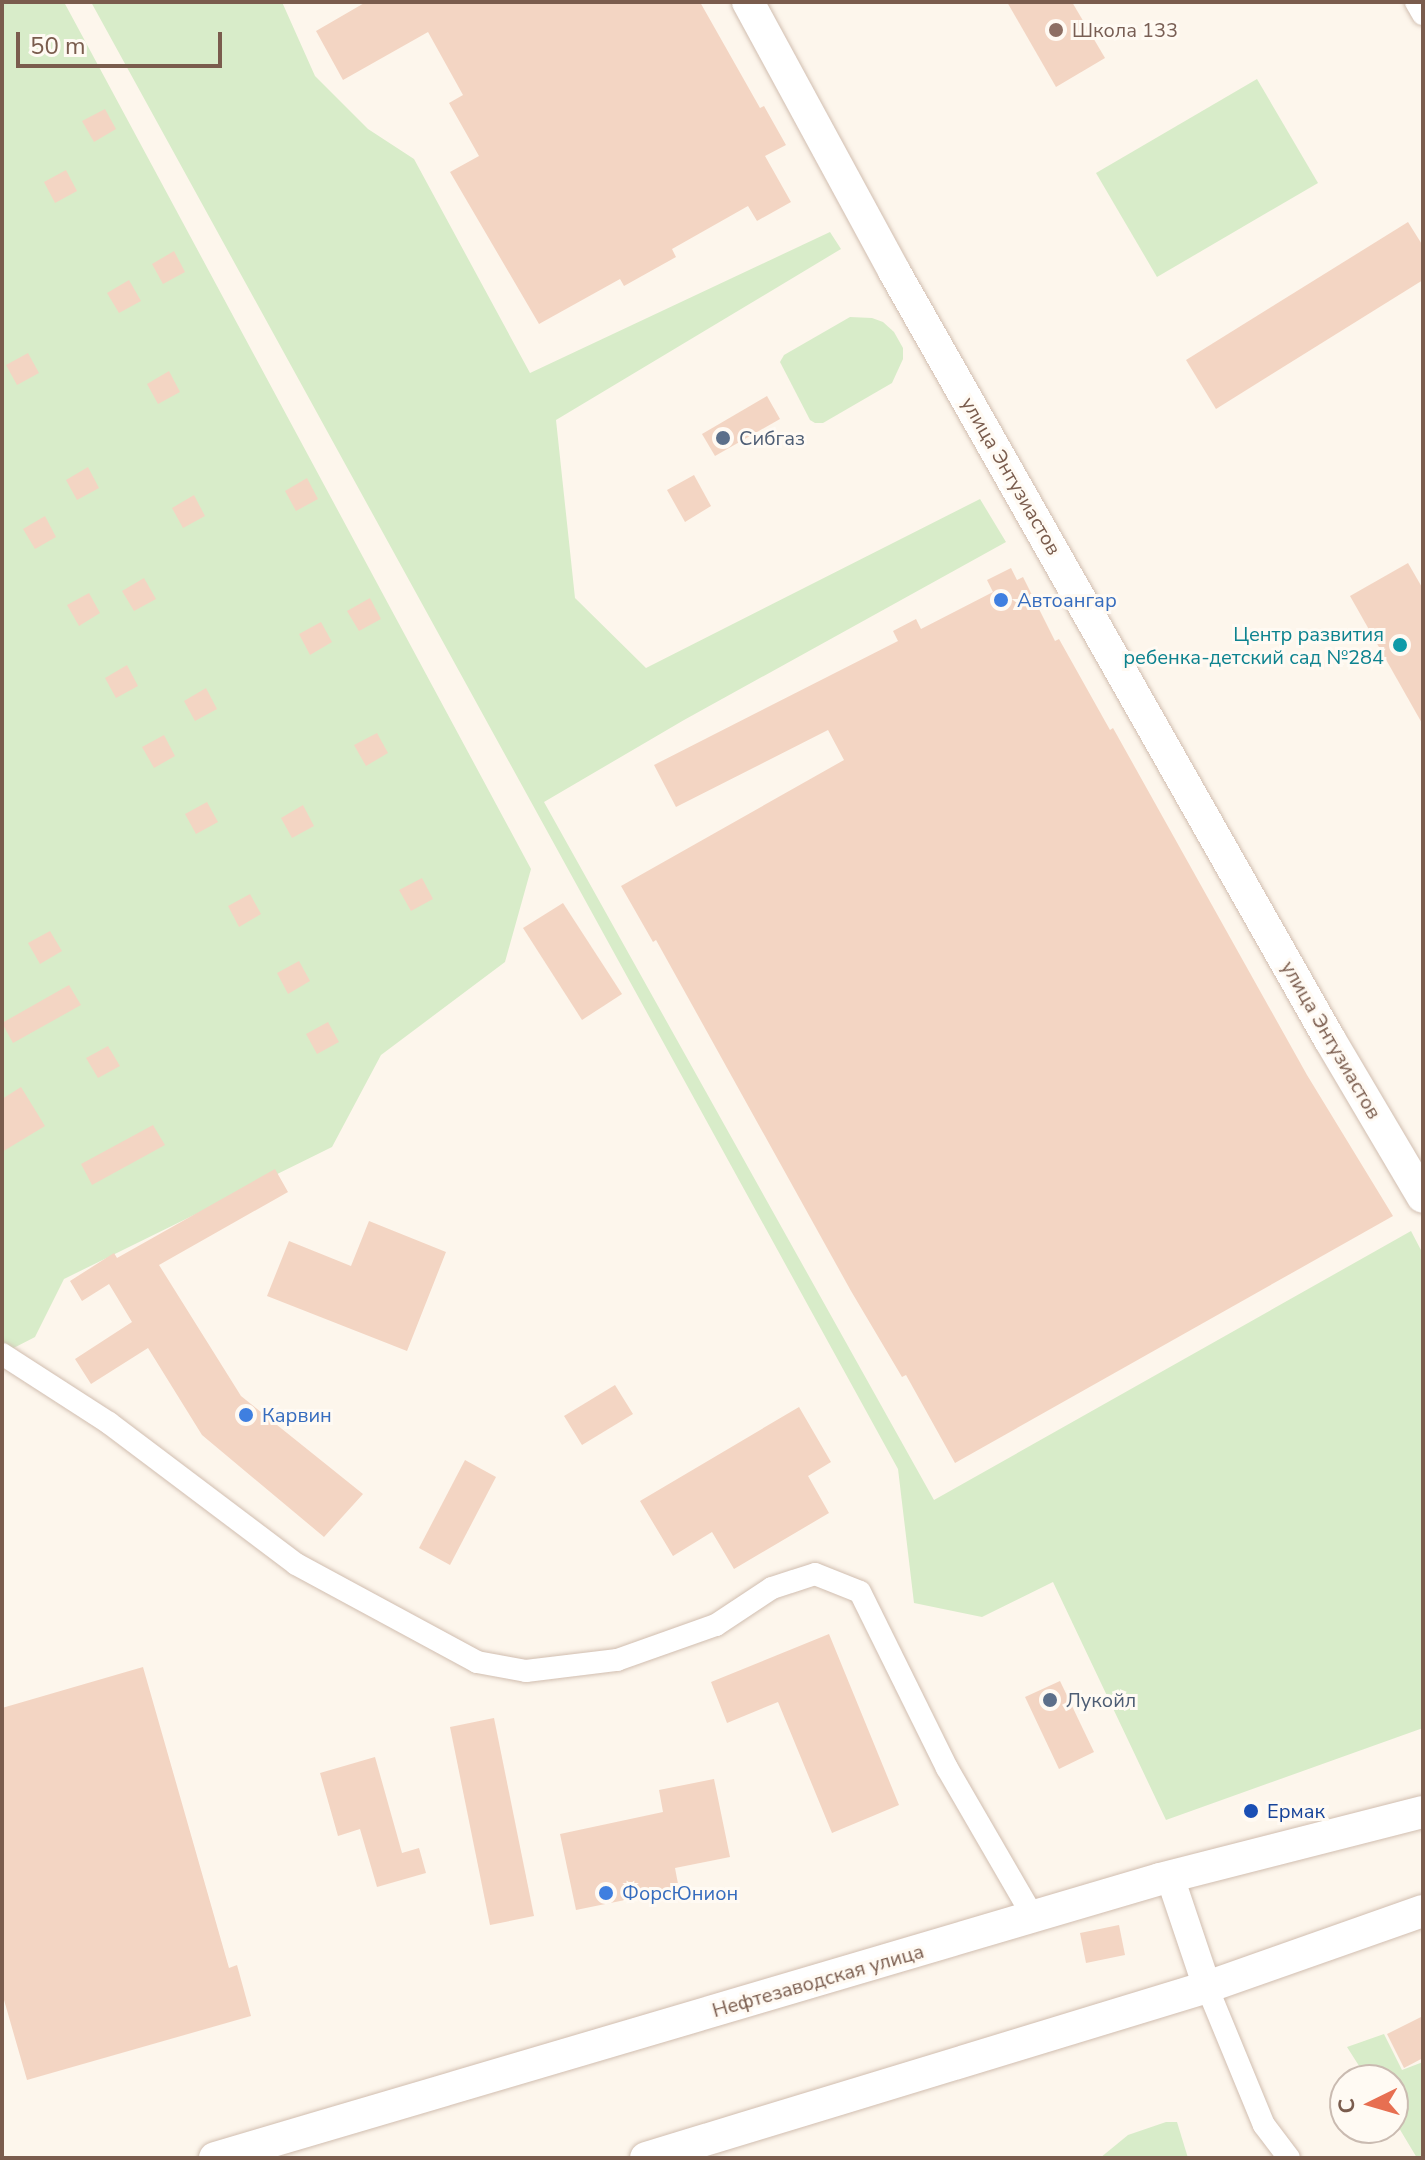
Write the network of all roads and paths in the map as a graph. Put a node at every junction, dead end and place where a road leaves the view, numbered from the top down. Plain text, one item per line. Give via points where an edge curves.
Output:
1 (748, 2) edge
2 (1416, 2) edge
3 (1423, 14) edge
4 (1423, 1197) edge
5 (2, 1354) edge
6 (1423, 1812) edge
7 (1170, 1877) junction
8 (1423, 1911) edge
9 (1034, 1918) junction
10 (1207, 1987) junction
11 (215, 2158) edge
12 (646, 2158) edge
13 (1289, 2158) edge

1 - 4 main road, улица Энтузиастов via 894,271
2 - 3 street
5 - 9 street via 109,1423 296,1564 477,1662 526,1671 617,1660 716,1625 772,1588 815,1574 860,1592 947,1768
6 - 7 main road, Нефтезаводская улица
7 - 9 main road, Нефтезаводская улица
7 - 10 street
8 - 10 main road
9 - 11 main road, Нефтезаводская улица
10 - 12 main road
10 - 13 street via 1264,2125

